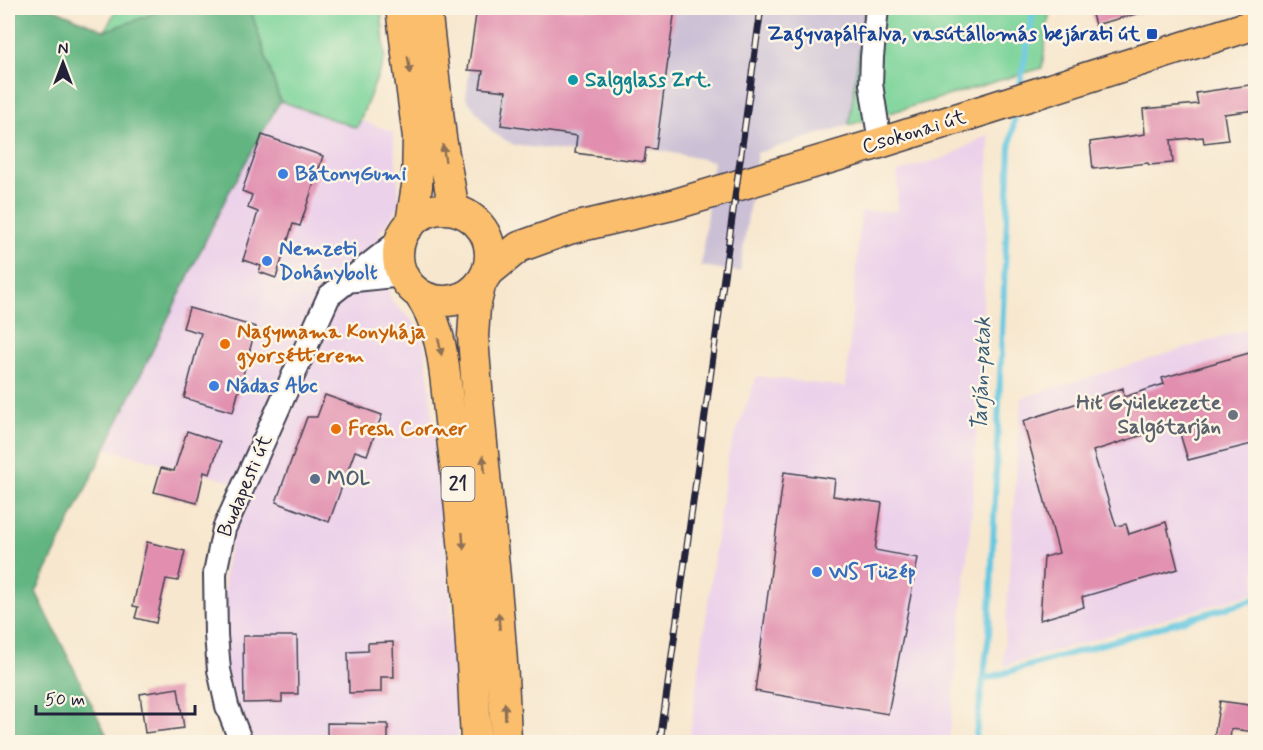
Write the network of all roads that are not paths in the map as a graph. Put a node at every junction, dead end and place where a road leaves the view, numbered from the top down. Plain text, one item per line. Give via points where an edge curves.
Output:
1 (401, 8) edge
2 (426, 8) edge
3 (877, 8) edge
4 (1256, 24) edge
5 (880, 143) junction
6 (454, 210) junction
7 (482, 229) junction
8 (569, 229) junction
9 (406, 231) junction
10 (484, 278) junction
11 (345, 281) junction
12 (412, 286) junction
13 (241, 742) edge
14 (476, 742) edge
15 (506, 742) edge

1 -> 9 main road, 21 via 418,137 417,186
6 -> 2 main road
3 - 5 street via 871,84
4 - 5 main road, Csokonai út
5 - 8 main road, Csokonai út via 672,205
6 - 7 main road via 470,217
6 - 9 main road via 427,213
7 - 8 main road
7 - 10 main road, 21 via 490,251
8 - 10 main road via 519,247
9 - 11 street, Budapesti út
9 - 12 main road, 21 via 399,260
10 - 12 main road via 467,296 447,301 428,298
15 -> 10 main road, 21 via 499,616 472,336
11 - 12 street via 393,276
11 - 13 street, Budapesti út via 329,296 257,453 218,551 215,616 219,670
12 -> 14 main road, 21 via 427,305 441,347 461,510

